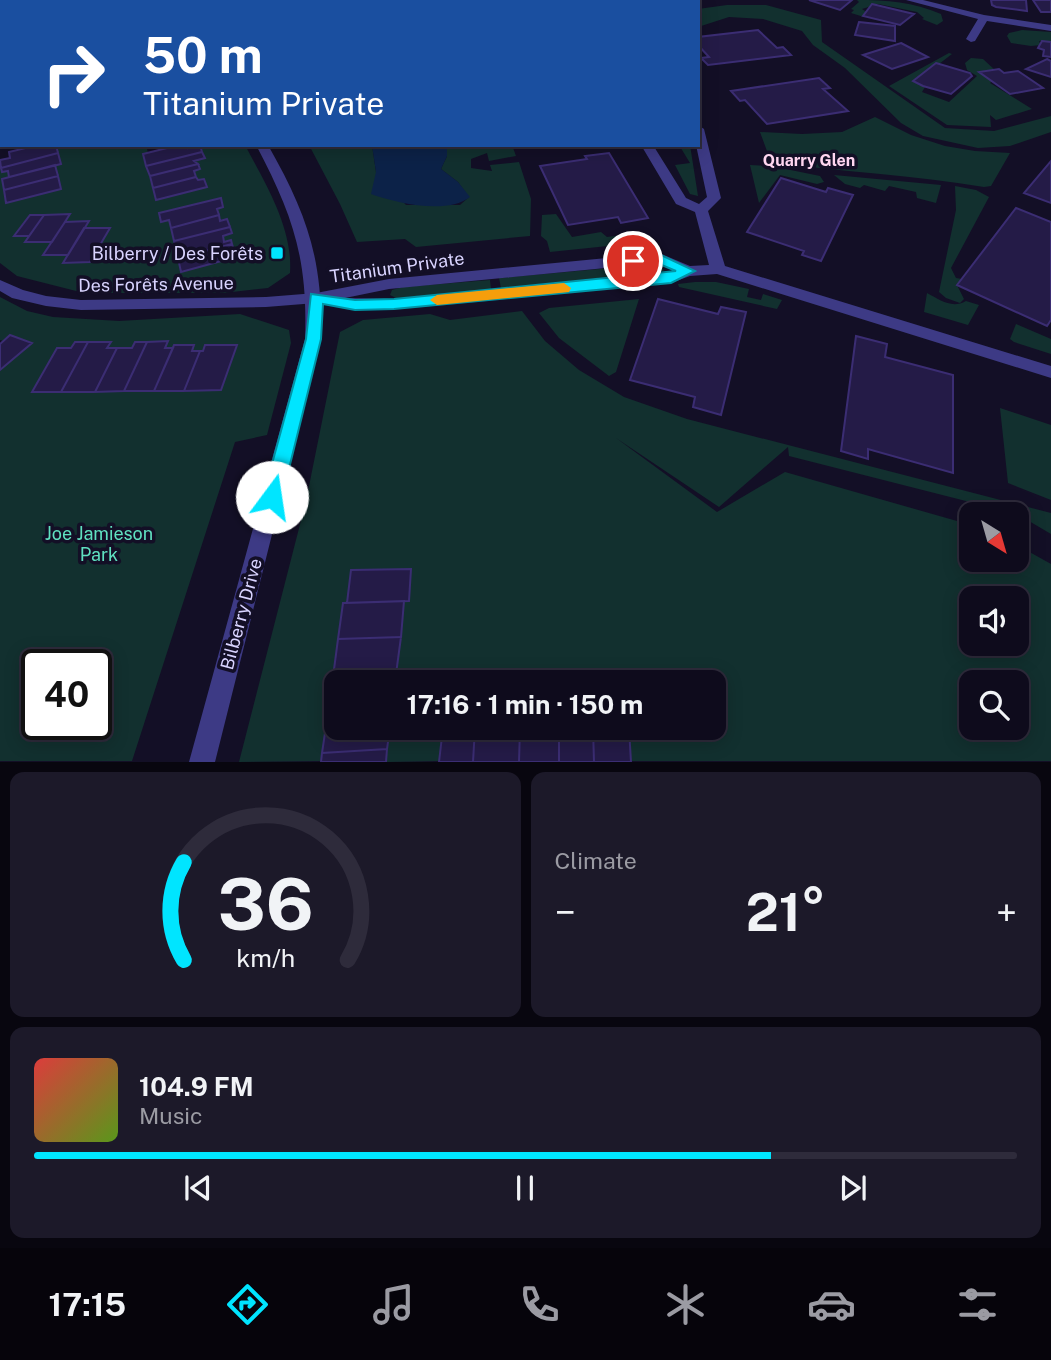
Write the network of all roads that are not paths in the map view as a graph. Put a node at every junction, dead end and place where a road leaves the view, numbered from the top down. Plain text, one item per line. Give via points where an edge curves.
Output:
1 (911, 0) edge
2 (984, 18) junction
3 (1051, 28) edge
4 (971, 39) dead end
5 (700, 138) edge
6 (263, 147) edge
7 (648, 147) edge
8 (701, 210) junction
9 (718, 269) junction
10 (0, 285) edge
11 (316, 298) junction
12 (1051, 372) edge
13 (202, 761) edge

1 - 2 street
2 - 3 street
2 - 4 street
5 - 8 street via 714,198
6 - 11 street, Bilberry Drive via 300,221
7 - 8 street via 681,201
8 - 9 street
9 - 11 street, Titanium Private via 688,271 659,258 389,284
9 - 12 street, Titanium Private
10 - 11 street, Des Forêts Avenue via 46,301 80,305
11 - 13 street, Bilberry Drive via 313,339

